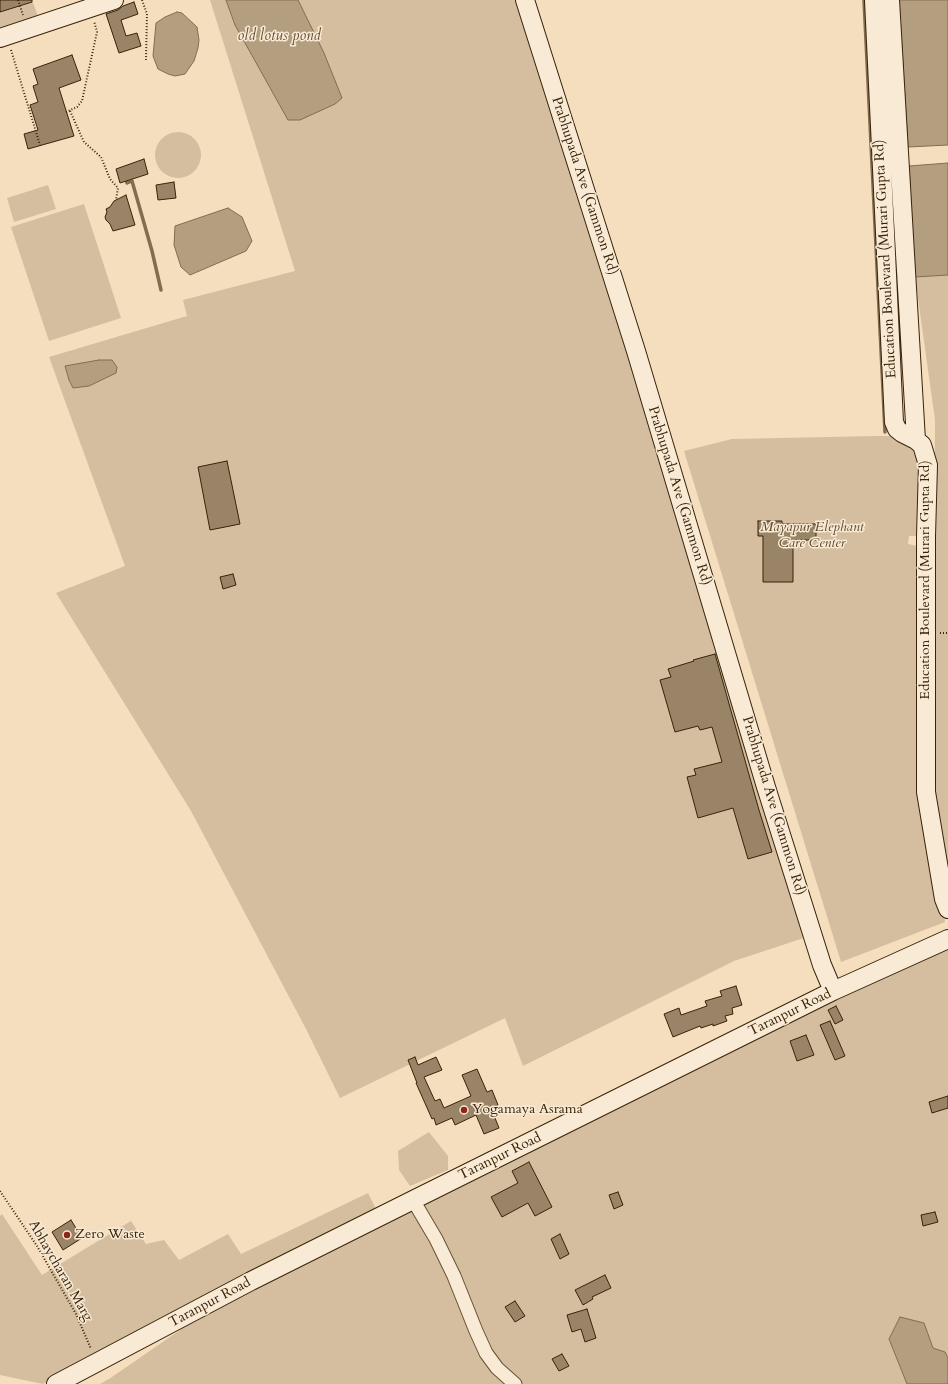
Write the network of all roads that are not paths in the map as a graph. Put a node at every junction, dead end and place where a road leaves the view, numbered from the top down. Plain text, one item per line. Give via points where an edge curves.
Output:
1 (114, 0) edge
2 (525, 0) edge
3 (874, 0) edge
4 (890, 0) edge
5 (3, 37) edge
6 (916, 440) junction
7 (948, 909) edge
8 (948, 939) edge
9 (834, 992) junction
10 (413, 1200) junction
11 (56, 1384) edge
12 (515, 1384) edge

1 - 5 street
2 - 9 street, Prabhupada Ave (Gammon Rd) via 636,351 768,795 822,965
3 - 6 street, Education Boulevard (Murari Gupta Rd) via 893,413 897,429
4 - 6 street
6 - 7 street, Education Boulevard (Murari Gupta Rd) via 922,445 928,465 926,792 944,899
8 - 9 street, Taranpur Road
9 - 10 street, Taranpur Road
10 - 11 street, Taranpur Road via 251,1281
10 - 12 street via 454,1276 486,1354

